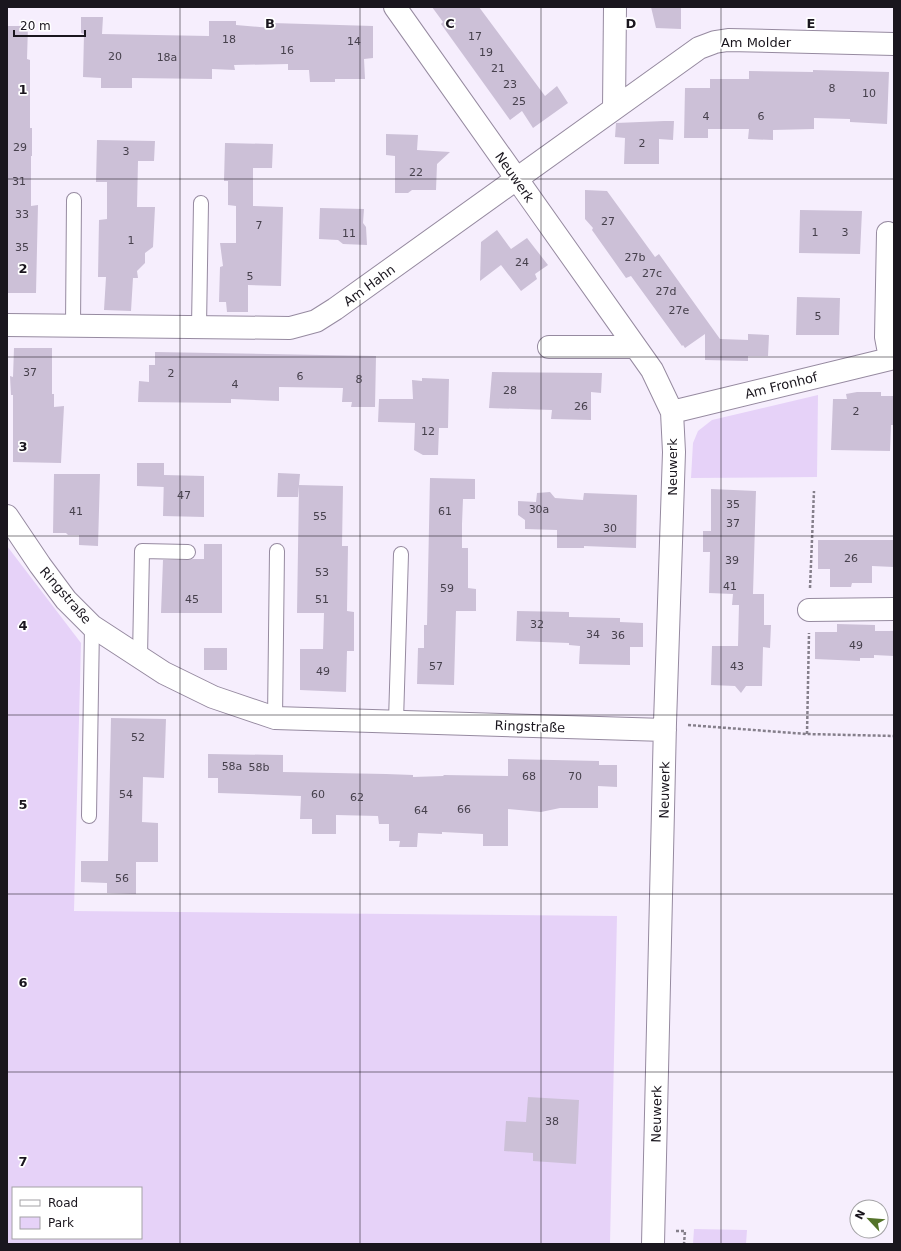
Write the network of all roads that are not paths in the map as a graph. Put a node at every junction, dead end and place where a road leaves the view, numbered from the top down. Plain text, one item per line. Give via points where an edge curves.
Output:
1 (394, 7) edge
2 (615, 7) edge
3 (894, 44) edge
4 (614, 108) junction
5 (516, 178) junction
6 (74, 200) dead end
7 (201, 203) dead end
8 (888, 233) dead end
9 (7, 325) edge
10 (73, 326) junction
11 (199, 327) junction
12 (549, 347) dead end
13 (635, 347) junction
14 (892, 358) edge
15 (672, 412) junction
16 (7, 516) edge
17 (188, 552) dead end
18 (277, 552) dead end
19 (401, 554) dead end
20 (894, 609) edge
21 (809, 610) dead end
22 (92, 626) junction
23 (140, 657) junction
24 (275, 718) junction
25 (396, 721) junction
26 (665, 727) junction
27 (89, 816) dead end
28 (653, 1244) edge

1 - 5 street, Neuwerk
2 - 4 street
3 - 4 street, Am Molder via 728,40 715,42 699,48
4 - 5 street, Am Molder
5 - 11 street, Am Hahn via 316,321 290,328
5 - 13 street, Neuwerk
6 - 10 lane
7 - 11 lane
8 - 14 street, Am Fronhof via 886,337
9 - 10 street, Am Hahn
10 - 11 street, Am Hahn
12 - 13 street
13 - 15 street, Neuwerk via 652,370
14 - 15 street, Am Fronhof
15 - 26 street, Neuwerk via 674,452
16 - 22 street, Ringstraße via 66,600
17 - 23 lane via 142,551
18 - 24 lane
19 - 25 lane
20 - 21 street
22 - 23 street, Ringstraße
22 - 27 lane
23 - 24 street, Ringstraße via 164,673 213,697
24 - 25 street, Ringstraße
25 - 26 street, Ringstraße
26 - 28 street, Neuwerk

